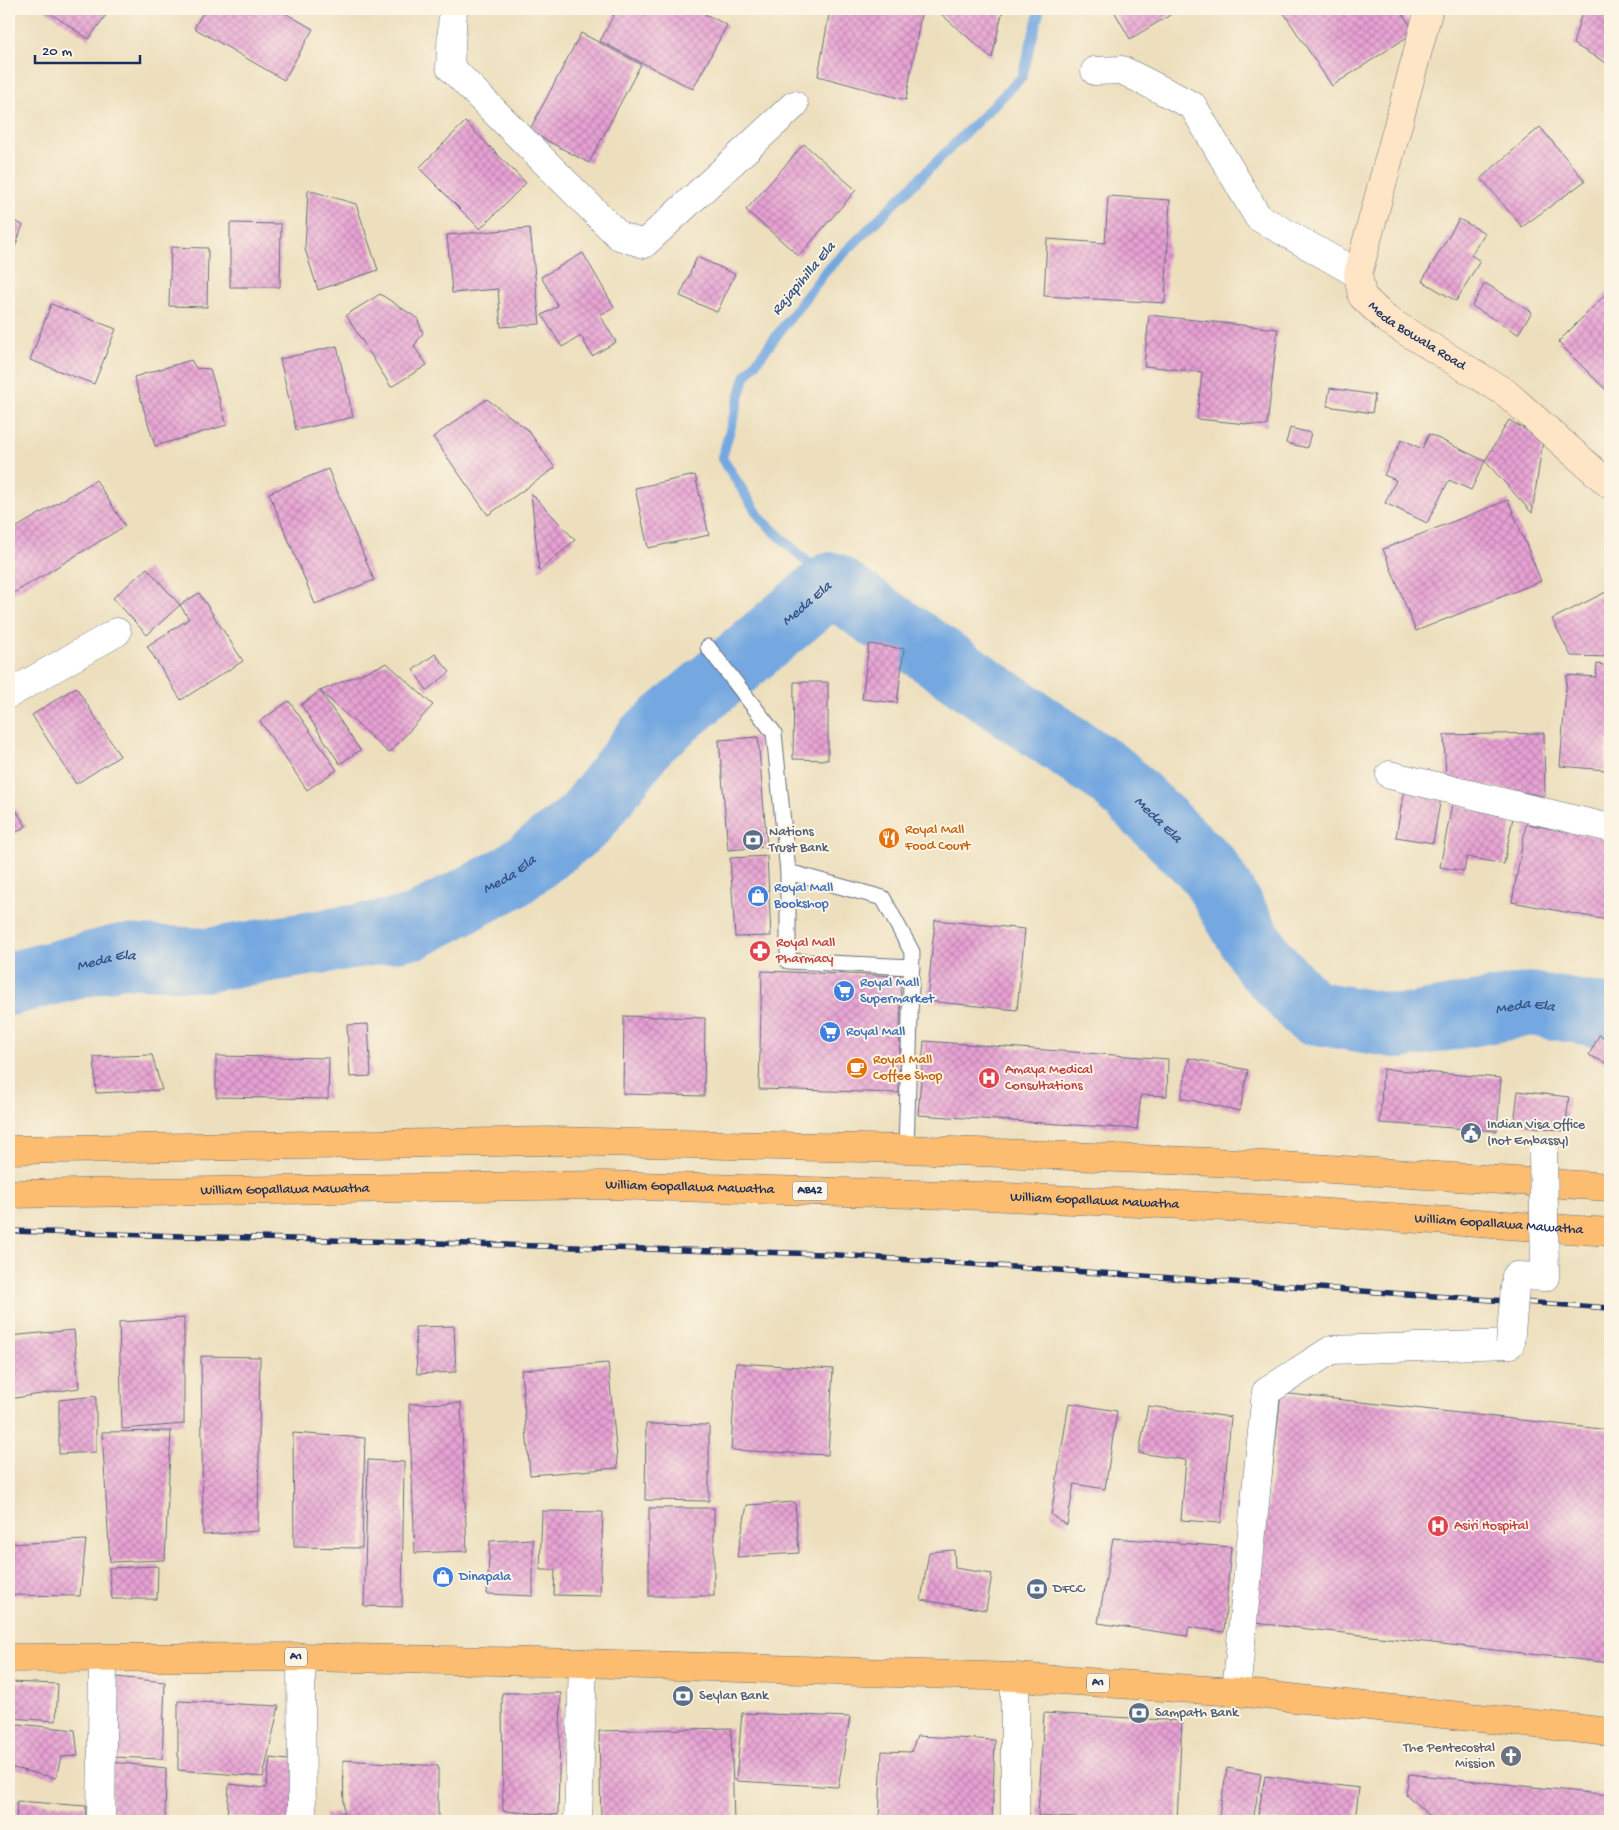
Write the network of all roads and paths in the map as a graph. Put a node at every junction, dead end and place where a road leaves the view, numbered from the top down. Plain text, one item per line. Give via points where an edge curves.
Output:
1 (453, 9) edge
2 (1429, 9) edge
3 (1095, 71) dead end
4 (794, 105) dead end
5 (1358, 274) junction
6 (1610, 485) edge
7 (116, 632) dead end
8 (708, 647) dead end
9 (9, 694) edge
10 (1390, 775) dead end
11 (1610, 828) edge
12 (788, 872) junction
13 (912, 967) junction
14 (906, 1149) junction
15 (9, 1150) edge
16 (1543, 1152) dead end
17 (1610, 1187) edge
18 (9, 1194) edge
19 (1610, 1232) edge
20 (301, 1657) junction
21 (9, 1658) edge
22 (103, 1659) junction
23 (583, 1663) junction
24 (1015, 1677) junction
25 (1236, 1692) junction
26 (1610, 1732) edge
27 (102, 1821) edge
28 (302, 1821) edge
29 (578, 1821) edge
30 (1016, 1821) edge

1 - 4 street via 450,67 619,236 644,244
2 - 5 street, Meda Bowala Road
3 - 5 street via 1122,70 1193,106 1258,216
5 - 6 street, Meda Bowala Road via 1362,296 1386,319 1506,393
7 - 9 street
8 - 12 lane via 774,733
10 - 11 street
12 - 13 lane via 883,898 912,952
12 - 13 lane via 788,961
13 - 14 lane
14 - 15 main road via 554,1141
14 - 17 main road via 1236,1163
16 - 25 street, bridge via 1545,1278 1516,1276 1510,1344 1331,1350 1266,1392
18 - 19 main road, William Gopallawa Mawatha / AB42 via 603,1185 984,1196 1252,1208
20 - 22 main road, A1
20 - 23 main road, A1
20 - 28 street
21 - 22 main road, A1
22 - 27 street
23 - 24 main road, A1
23 - 29 street
24 - 25 main road, A1
24 - 30 street
25 - 26 main road, A1

